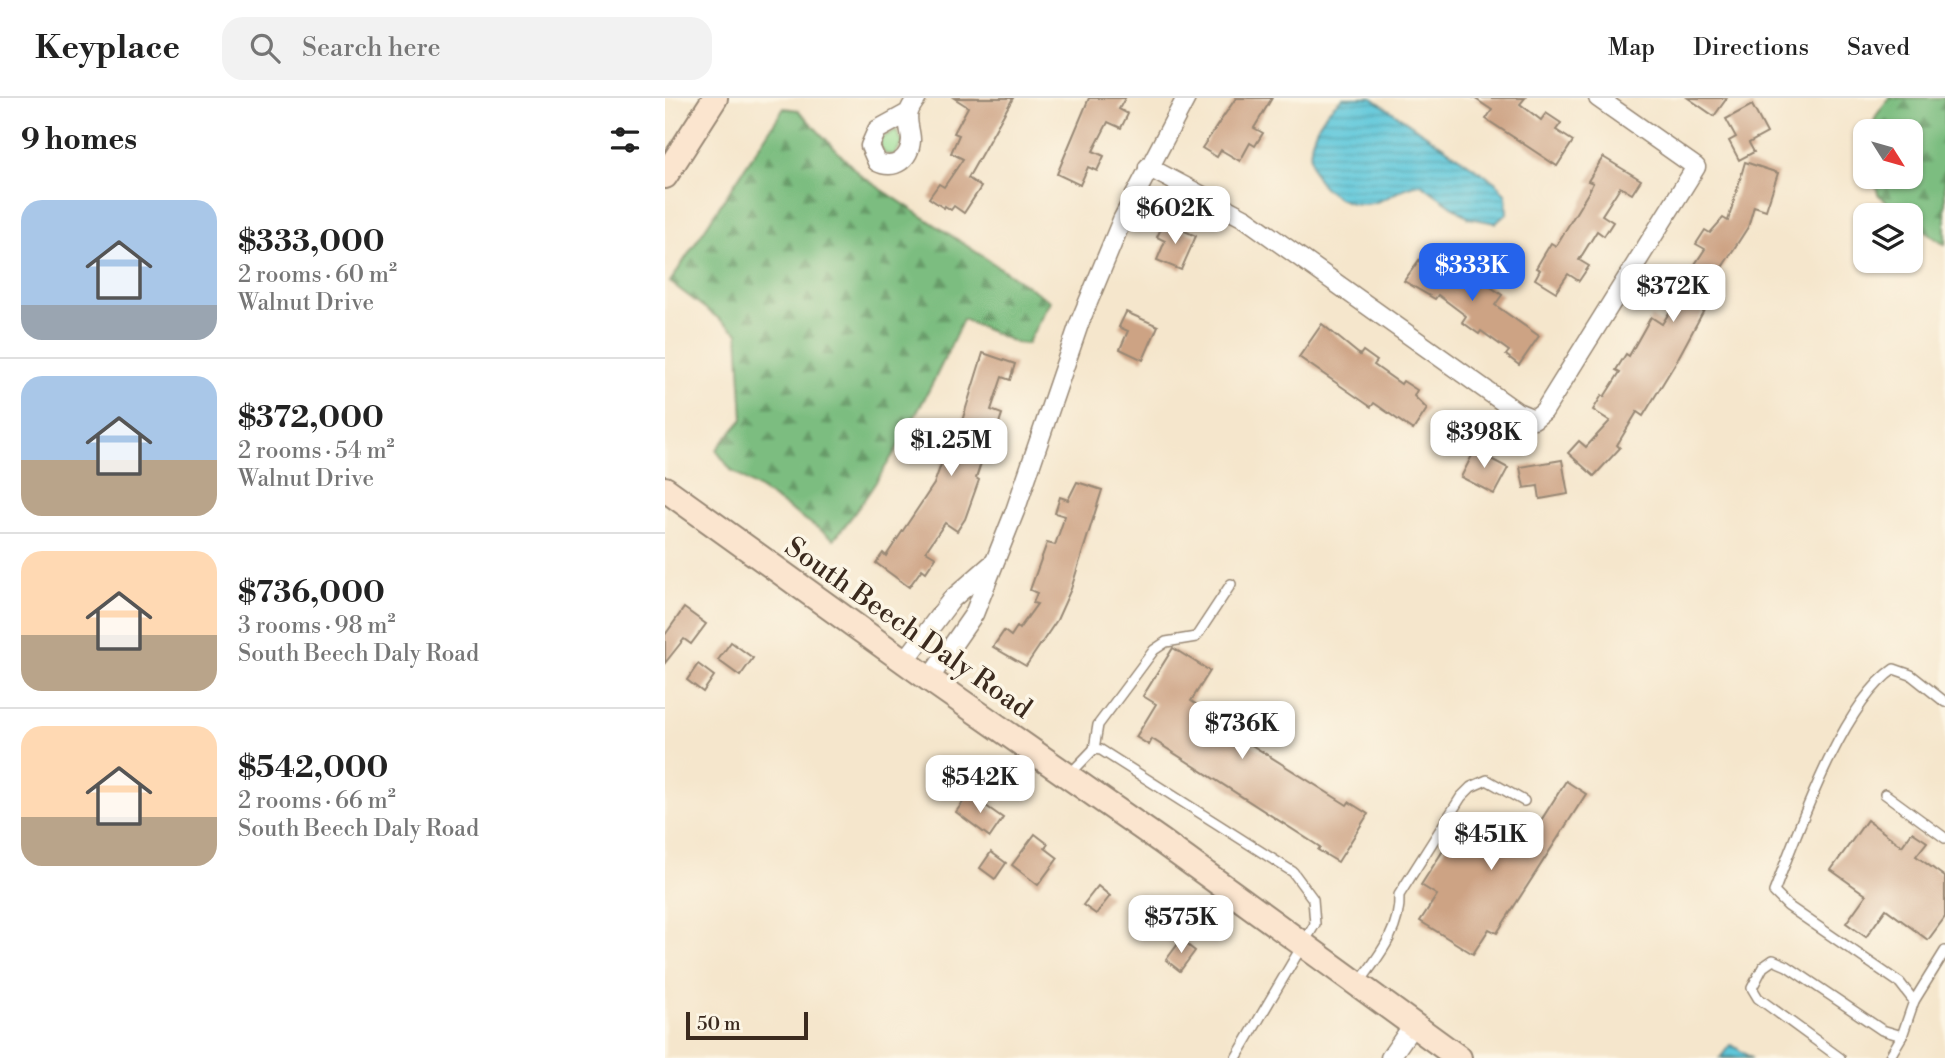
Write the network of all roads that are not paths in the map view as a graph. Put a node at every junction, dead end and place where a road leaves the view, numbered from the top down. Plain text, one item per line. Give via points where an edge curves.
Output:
1 (715, 98) edge
2 (1186, 98) edge
3 (1598, 98) edge
4 (1148, 167) junction
5 (665, 176) edge
6 (665, 489) edge
7 (997, 559) junction
8 (1231, 584) dead end
9 (905, 662) junction
10 (929, 680) junction
11 (1945, 702) edge
12 (1094, 749) junction
13 (1068, 776) junction
14 (1885, 794) dead end
15 (1524, 801) dead end
16 (1945, 838) edge
17 (1304, 945) junction
18 (1945, 951) edge
19 (1358, 985) junction
20 (1914, 1001) junction
21 (1413, 1025) junction
22 (1902, 1036) junction
23 (1236, 1058) edge
24 (1390, 1058) edge
25 (1459, 1058) edge
26 (1840, 1058) edge
27 (1889, 1058) edge

1 - 5 street
2 - 4 street
3 - 4 street via 1696,167 1544,411 1534,419 1517,412 1246,219
4 - 7 street via 1079,324
6 - 9 street, South Beech Daly Road
7 - 9 street via 953,599
7 - 10 street via 974,614
8 - 12 lane via 1196,636 1166,642 1154,650 1098,725
9 - 10 street, South Beech Daly Road
10 - 13 street, South Beech Daly Road
11 - 20 lane via 1912,675 1894,669 1878,680 1815,789 1774,892 1900,983
12 - 13 lane
12 - 17 lane via 1120,760 1293,873 1313,899 1315,925
13 - 17 street, South Beech Daly Road
14 - 16 lane
15 - 19 lane via 1487,780 1461,797 1399,895 1396,923
17 - 19 street, South Beech Daly Road
17 - 23 lane
18 - 20 lane
19 - 21 street, South Beech Daly Road
20 - 22 lane
21 - 24 street
21 - 25 street, South Beech Daly Road
22 - 26 lane via 1882,1030 1787,966 1773,960 1763,967 1752,988 1758,998
22 - 27 lane

